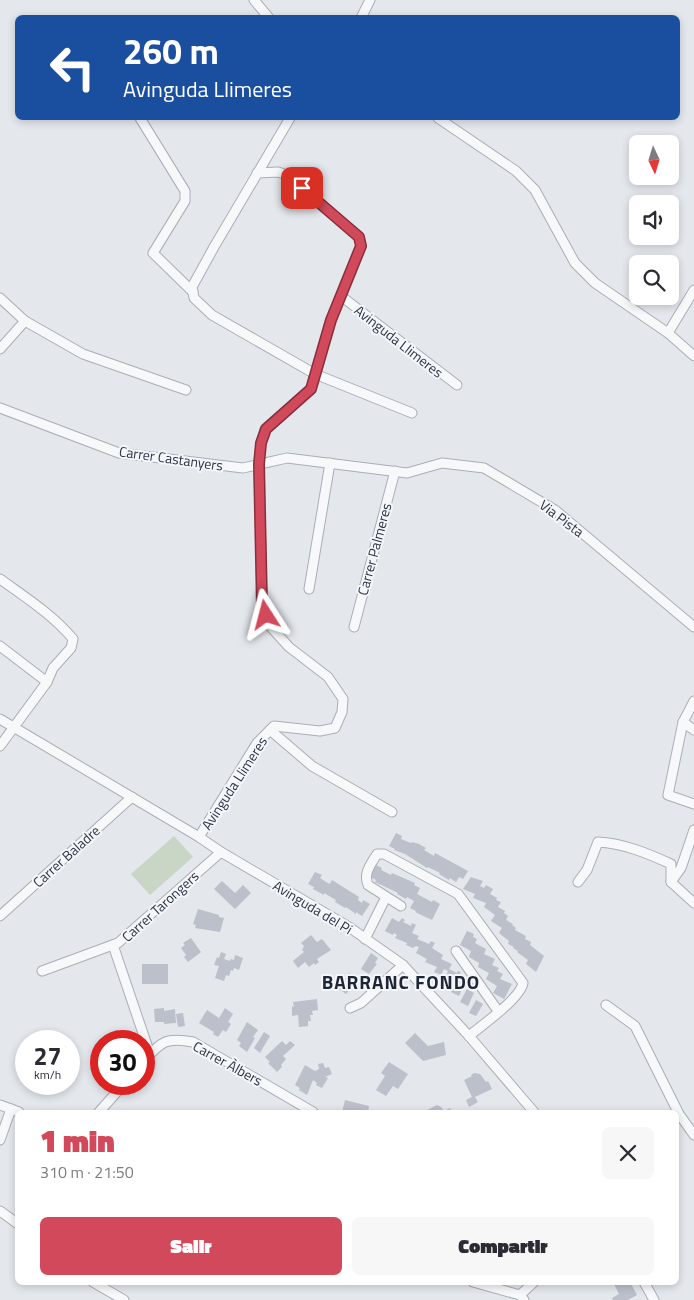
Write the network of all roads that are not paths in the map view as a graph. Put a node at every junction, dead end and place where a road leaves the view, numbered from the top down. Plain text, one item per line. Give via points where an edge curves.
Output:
1 (254, 0) edge
2 (370, 0) edge
3 (266, 15) edge
4 (362, 15) edge
5 (141, 120) edge
6 (289, 120) edge
7 (441, 120) edge
8 (257, 173) junction
9 (694, 290) edge
10 (193, 292) junction
11 (341, 296) junction
12 (0, 298) edge
13 (25, 321) junction
14 (668, 333) junction
15 (0, 349) edge
16 (694, 356) edge
17 (316, 374) junction
18 (457, 385) dead end
19 (186, 390) dead end
20 (0, 408) edge
21 (412, 413) dead end
22 (330, 463) junction
23 (259, 464) junction
24 (395, 471) junction
25 (0, 580) edge
26 (309, 589) dead end
27 (354, 627) dead end
28 (694, 627) edge
29 (0, 646) edge
30 (47, 682) junction
31 (694, 702) edge
32 (0, 719) edge
33 (683, 722) junction
34 (14, 727) junction
35 (270, 730) junction
36 (694, 730) edge
37 (0, 746) edge
38 (132, 797) junction
39 (694, 804) edge
40 (392, 812) dead end
41 (694, 830) edge
42 (199, 837) junction
43 (221, 852) junction
44 (578, 882) dead end
45 (671, 882) junction
46 (386, 897) junction
47 (694, 903) edge
48 (401, 906) dead end
49 (0, 916) edge
50 (365, 939) junction
51 (113, 945) junction
52 (456, 951) dead end
53 (403, 965) junction
54 (42, 971) dead end
55 (606, 1005) dead end
56 (350, 1008) dead end
57 (498, 1011) junction
58 (139, 1030) edge
59 (469, 1036) junction
60 (155, 1050) edge
61 (114, 1095) edge
62 (0, 1105) edge
63 (101, 1110) edge
64 (310, 1110) edge
65 (532, 1110) edge
66 (677, 1110) edge
67 (15, 1111) edge
68 (679, 1114) edge
69 (694, 1135) edge
70 (0, 1140) edge
71 (0, 1211) edge
72 (15, 1222) edge
73 (98, 1285) edge
74 (483, 1285) edge
75 (532, 1285) edge
76 (646, 1285) edge
77 (522, 1297) edge
78 (124, 1300) edge
79 (654, 1300) edge

1 - 3 street
2 - 4 street
5 - 10 street via 185,191 185,201 154,253
6 - 8 street
7 - 14 street via 516,171 535,190 575,263 595,283
8 - 10 street via 192,287
8 - 11 street, Avinguda Llimeres via 287,175 359,237 361,246
9 - 14 street
10 - 17 street via 194,298 212,315
11 - 17 street, Avinguda Llimeres
11 - 18 street, Avinguda Llimeres
12 - 13 street
13 - 15 street
13 - 19 street via 83,354
14 - 16 street
17 - 21 street
17 - 23 street, Avinguda Llimeres via 311,389 266,429
20 - 23 street, Carrer Castanyers via 119,453 243,468
22 - 23 street via 287,458
22 - 24 street
22 - 26 street
23 - 35 street, Avinguda Llimeres via 262,606 269,625 290,648 328,677 343,699 342,712 334,728 320,731 274,726
24 - 27 street, Carrer Palmeres
24 - 28 street, Via Pista via 407,473 442,463 484,468 555,510
25 - 30 street via 49,616 73,639 71,648 53,668
29 - 30 street
30 - 34 street
31 - 33 street
32 - 34 street
33 - 36 street
33 - 39 street via 668,795
34 - 37 street
34 - 38 street
35 - 40 street, Avinguda Llimeres via 312,766
35 - 42 street, Avinguda Llimeres via 258,743
38 - 42 street
38 - 49 street, Carrer Baladre
41 - 45 street via 681,868
42 - 43 street
43 - 50 street, Avinguda del Pi
43 - 51 street, Carrer Tarongers
44 - 45 street via 587,870 598,842 650,855 671,864
45 - 47 street
46 - 48 street
46 - 50 street
46 - 57 street via 368,885 366,879 377,854 384,854 458,894 523,983 522,989
50 - 53 street, Avinguda del Pi
51 - 54 street, Carrer Tarongers
51 - 58 street
52 - 57 street
53 - 56 street via 361,1003
53 - 59 street, Avinguda del Pi
55 - 66 street via 635,1026
57 - 59 street
59 - 65 street, Avinguda del Pi
60 - 64 street, Carrer Àlbers via 164,1041 193,1042
61 - 63 street
62 - 67 street
67 - 70 street
68 - 69 street
71 - 72 street
73 - 78 street
74 - 77 street
75 - 77 street
76 - 79 street

